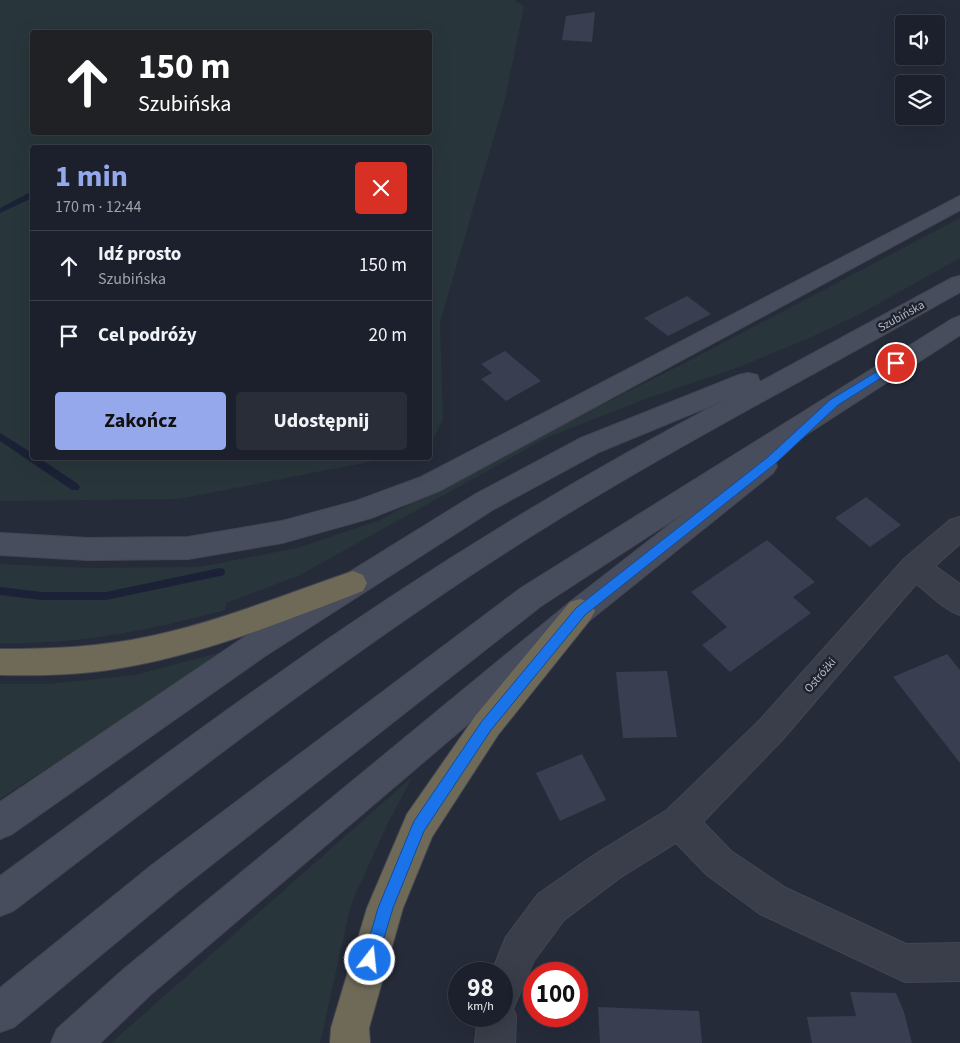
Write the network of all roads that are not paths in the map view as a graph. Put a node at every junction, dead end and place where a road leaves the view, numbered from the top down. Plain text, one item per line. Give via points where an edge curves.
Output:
1 (960, 202) edge
2 (960, 283) edge
3 (960, 324) edge
4 (842, 349) junction
5 (834, 403) junction
6 (960, 528) edge
7 (0, 544) edge
8 (914, 567) junction
9 (353, 583) junction
10 (960, 603) edge
11 (580, 611) junction
12 (0, 662) edge
13 (0, 822) edge
14 (679, 822) junction
15 (0, 898) edge
16 (960, 962) edge
17 (513, 965) edge
18 (0, 1013) edge
19 (497, 1027) edge
20 (71, 1043) edge
21 (350, 1043) edge
22 (496, 1043) edge

1 - 7 main road via 430,484 361,510 282,532 188,548 88,550
2 - 4 main road, Szubińska
3 - 5 main road
4 - 9 main road via 784,367 590,445 484,502
4 - 15 main road via 670,440 468,562 273,695
5 - 11 main road via 772,460
5 - 18 main road via 531,597 173,872
6 - 8 street, Ostróżki
8 - 10 street
8 - 14 street, Ostróżki via 771,730
9 - 12 highway via 228,628 121,655 39,663
9 - 13 main road via 142,722
11 - 20 main road via 137,982
11 - 21 highway via 486,725 419,826 385,908 350,1028
14 - 16 street via 719,863 773,901 905,963
14 - 17 street, Ostróżki via 609,865 551,907 519,950
19 - 22 street

